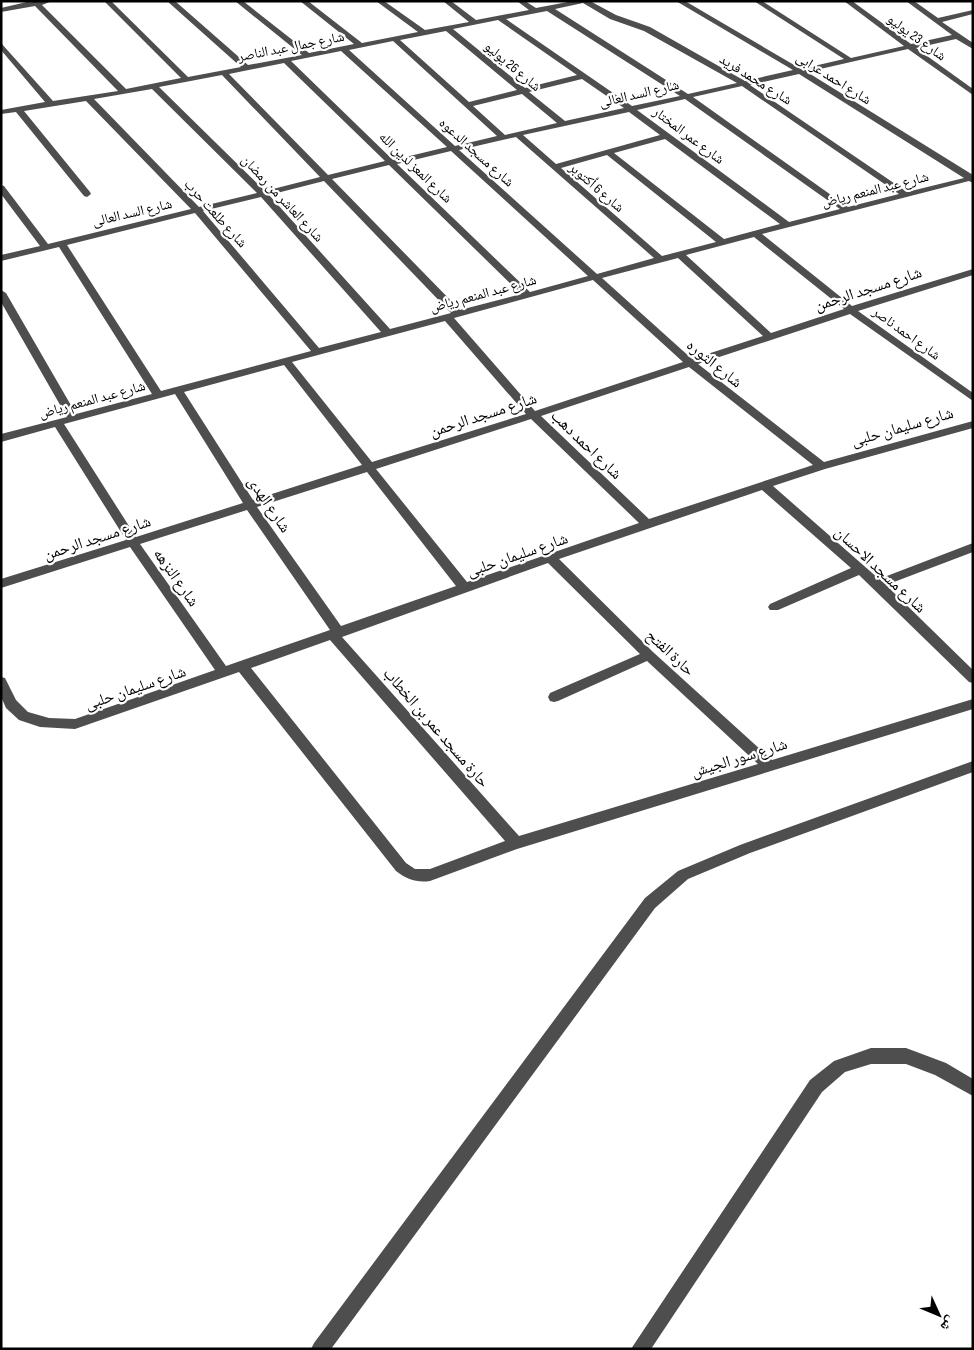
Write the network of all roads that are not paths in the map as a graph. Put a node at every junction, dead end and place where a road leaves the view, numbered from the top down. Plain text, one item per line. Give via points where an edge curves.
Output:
1 (49, 1) edge
2 (107, 1) edge
3 (170, 1) edge
4 (238, 1) edge
5 (303, 1) edge
6 (379, 1) edge
7 (446, 1) edge
8 (520, 1) edge
9 (584, 1) edge
10 (679, 1) edge
11 (757, 1) edge
12 (847, 1) edge
13 (909, 1) edge
14 (35, 2) edge
15 (548, 8) junction
16 (1, 10) edge
17 (535, 11) junction
18 (973, 12) edge
19 (500, 18) junction
20 (936, 21) junction
21 (475, 23) junction
22 (447, 28) junction
23 (424, 33) junction
24 (958, 36) junction
25 (394, 38) junction
26 (1, 45) edge
27 (360, 45) junction
28 (909, 47) junction
29 (973, 47) edge
30 (342, 48) junction
31 (307, 55) junction
32 (285, 60) junction
33 (850, 60) junction
34 (246, 67) junction
35 (800, 71) junction
36 (223, 72) junction
37 (584, 76) junction
38 (186, 79) junction
39 (744, 84) junction
40 (153, 86) junction
41 (523, 91) junction
42 (124, 92) junction
43 (973, 93) edge
44 (686, 96) junction
45 (88, 98) junction
46 (50, 103) junction
47 (467, 105) junction
48 (18, 109) junction
49 (630, 109) junction
50 (1, 112) edge
51 (563, 124) junction
52 (516, 134) junction
53 (667, 136) junction
54 (503, 138) junction
55 (453, 149) junction
56 (608, 152) junction
57 (392, 162) junction
58 (554, 167) junction
59 (327, 179) junction
60 (972, 179) edge
61 (1, 188) edge
62 (87, 194) dead end
63 (263, 194) junction
64 (906, 195) junction
65 (197, 210) junction
66 (847, 210) junction
67 (787, 225) junction
68 (756, 234) junction
69 (61, 242) junction
70 (723, 242) junction
71 (45, 246) junction
72 (679, 254) junction
73 (1, 258) edge
74 (660, 260) junction
75 (970, 276) edge
76 (593, 278) junction
77 (1, 293) edge
78 (528, 295) junction
79 (851, 310) junction
80 (458, 314) junction
81 (447, 317) junction
82 (388, 333) junction
83 (770, 337) junction
84 (317, 352) junction
85 (286, 361) junction
86 (691, 364) junction
87 (178, 390) junction
88 (158, 395) junction
89 (973, 398) edge
90 (533, 415) junction
91 (73, 418) junction
92 (57, 422) junction
93 (973, 424) edge
94 (1, 438) edge
95 (822, 466) junction
96 (368, 467) junction
97 (764, 486) junction
98 (250, 505) junction
99 (648, 524) junction
100 (133, 542) junction
101 (973, 547) edge
102 (551, 559) junction
103 (860, 570) junction
104 (1, 584) edge
105 (877, 584) junction
106 (465, 589) junction
107 (774, 607) dead end
108 (336, 634) junction
109 (649, 655) junction
110 (242, 666) junction
111 (224, 673) junction
112 (973, 678) edge
113 (1, 682) edge
114 (554, 697) dead end
115 (973, 704) edge
116 (7, 708) edge
117 (770, 766) junction
118 (973, 766) edge
119 (516, 843) junction
120 (973, 1088) edge
121 (320, 1349) edge
122 (640, 1349) edge

1 - 14 street
2 - 38 street
3 - 34 street
4 - 31 street
5 - 27 street
6 - 23 street
7 - 21 street
8 - 17 street
9 - 15 street, شارع جمال عبد الناصر
9 - 39 street, شارع محمد فريد via 613,18 647,29
10 - 35 street, شارع احمد عرابى
11 - 33 street
12 - 28 street, شارع 23 يوليو
13 - 20 street
14 - 16 street
14 - 42 street
15 - 17 street, شارع جمال عبد الناصر
15 - 44 street
17 - 19 street, شارع جمال عبد الناصر
18 - 20 street
19 - 21 street, شارع جمال عبد الناصر
19 - 37 street, شارع عمر المختار
20 - 24 street
21 - 22 street, شارع جمال عبد الناصر
22 - 23 street, شارع جمال عبد الناصر
22 - 41 street, شارع 26 يوليو
23 - 25 street, شارع جمال عبد الناصر
24 - 28 street, شارع السد العالى
24 - 29 street
25 - 27 street, شارع جمال عبد الناصر
25 - 47 street
26 - 46 street
27 - 30 street, شارع جمال عبد الناصر
28 - 33 street, شارع السد العالى
28 - 43 street, شارع 23 يوليو
30 - 31 street, شارع جمال عبد الناصر
30 - 55 street, شارع مسجد الدعوه
31 - 32 street, شارع جمال عبد الناصر
32 - 34 street, شارع جمال عبد الناصر
32 - 57 street, شارع المعز لدين الله
33 - 35 street, شارع السد العالى
34 - 36 street, شارع جمال عبد الناصر
35 - 39 street, شارع السد العالى
35 - 60 street, شارع احمد عرابى
36 - 38 street, شارع جمال عبد الناصر
36 - 59 street
37 - 41 street
37 - 49 street, شارع عمر المختار
38 - 40 street, شارع جمال عبد الناصر
39 - 44 street, شارع السد العالى
39 - 64 street, شارع محمد فريد
40 - 42 street, شارع جمال عبد الناصر
40 - 63 street, شارع العاشر من رمضان
41 - 47 street
41 - 51 street, شارع 26 يوليو
42 - 45 street, شارع جمال عبد الناصر
44 - 49 street, شارع السد العالى
44 - 66 street
45 - 46 street, شارع جمال عبد الناصر
45 - 65 street, شارع طلعت حرب
46 - 48 street, شارع جمال عبد الناصر
47 - 54 street
48 - 50 street, شارع جمال عبد الناصر
48 - 62 street
49 - 51 street, شارع السد العالى
49 - 53 street, شارع عمر المختار
51 - 52 street, شارع السد العالى
52 - 54 street, شارع السد العالى
52 - 58 street, شارع 6 أكتوبر
53 - 56 street
53 - 67 street, شارع عمر المختار
54 - 55 street, شارع السد العالى
55 - 57 street, شارع السد العالى
55 - 76 street, شارع مسجد الدعوه
56 - 58 street
56 - 70 street
57 - 59 street, شارع السد العالى
57 - 78 street, شارع المعز لدين الله
58 - 74 street, شارع 6 أكتوبر
59 - 63 street, شارع السد العالى
59 - 80 street
60 - 64 street, شارع عبد المنعم رياض
61 - 71 street
63 - 65 street, شارع السد العالى
63 - 82 street, شارع العاشر من رمضان
64 - 66 street, شارع عبد المنعم رياض
65 - 69 street, شارع السد العالى
65 - 84 street, شارع طلعت حرب
66 - 67 street, شارع عبد المنعم رياض
67 - 68 street, شارع عبد المنعم رياض
68 - 70 street, شارع عبد المنعم رياض
68 - 79 street, شارع احمد ناصر
69 - 71 street, شارع السد العالى
69 - 88 street
70 - 72 street, شارع عبد المنعم رياض
71 - 73 street, شارع السد العالى
72 - 74 street, شارع عبد المنعم رياض
72 - 83 street
74 - 76 street, شارع عبد المنعم رياض
75 - 79 street, شارع مسجد الرحمن
76 - 78 street, شارع عبد المنعم رياض
76 - 86 street, شارع الثوره
77 - 91 street
78 - 80 street, شارع عبد المنعم رياض
79 - 83 street, شارع مسجد الرحمن
79 - 89 street, شارع احمد ناصر
80 - 81 street, شارع عبد المنعم رياض
81 - 82 street, شارع عبد المنعم رياض
81 - 90 street, شارع احمد دهب
82 - 84 street, شارع عبد المنعم رياض
83 - 86 street, شارع مسجد الرحمن
84 - 85 street, شارع عبد المنعم رياض
85 - 87 street, شارع عبد المنعم رياض
85 - 96 street
86 - 90 street, شارع مسجد الرحمن
86 - 95 street, شارع الثوره
87 - 88 street, شارع عبد المنعم رياض
87 - 98 street, شارع الهدى
88 - 91 street, شارع عبد المنعم رياض
90 - 96 street, شارع مسجد الرحمن
90 - 99 street, شارع احمد دهب
91 - 92 street, شارع عبد المنعم رياض
92 - 94 street, شارع عبد المنعم رياض
92 - 100 street, شارع النزهه
93 - 95 street, شارع سليمان حلبى
95 - 97 street, شارع سليمان حلبى
96 - 98 street, شارع مسجد الرحمن
96 - 106 street
97 - 99 street, شارع سليمان حلبى
97 - 103 street, شارع مسجد الاحسان
98 - 100 street, شارع مسجد الرحمن
98 - 108 street, شارع الهدى
99 - 102 street, شارع سليمان حلبى
100 - 104 street, شارع مسجد الرحمن
100 - 111 street, شارع النزهه
101 - 105 street
102 - 106 street, شارع سليمان حلبى
102 - 109 street, حارة الفتح
103 - 105 street, شارع مسجد الاحسان
103 - 107 street
105 - 112 street, شارع مسجد الاحسان
106 - 108 street, شارع سليمان حلبى
108 - 110 street, شارع سليمان حلبى
108 - 119 street, حارة مسجد عمر بن الخطاب
109 - 114 street
109 - 117 street, حارة الفتح
110 - 111 street, شارع سليمان حلبى
110 - 119 street, شارع سور الجيش via 409,874 418,877 430,875
111 - 116 street, شارع سليمان حلبى via 75,724 47,725
113 - 116 street
115 - 117 street, شارع سور الجيش
117 - 119 street, شارع سور الجيش
118 - 121 street via 745,849 683,875 650,903
120 - 122 street via 940,1069 906,1056 871,1056 840,1066 816,1086

